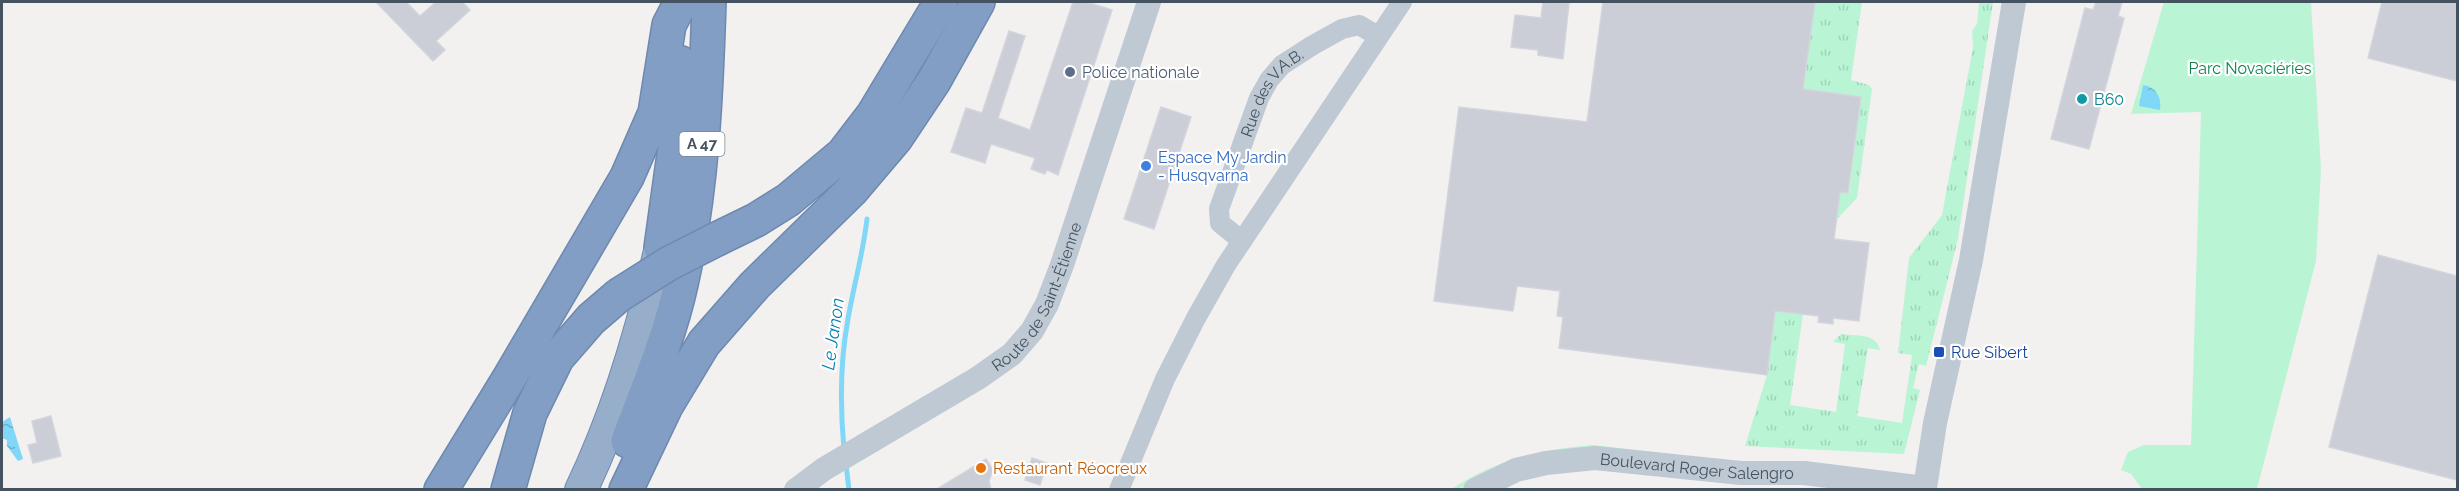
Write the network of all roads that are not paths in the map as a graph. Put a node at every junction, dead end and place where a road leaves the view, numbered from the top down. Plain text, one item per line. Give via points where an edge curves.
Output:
1 (682, 2) edge
2 (709, 2) edge
3 (941, 2) edge
4 (978, 2) edge
5 (1149, 2) edge
6 (1402, 2) edge
7 (2014, 2) edge
8 (1378, 36) junction
9 (1242, 241) junction
10 (661, 248) joint
11 (441, 489) edge
12 (508, 489) edge
13 (581, 489) edge
14 (608, 489) edge
15 (626, 489) edge
16 (796, 489) edge
17 (1119, 489) edge
18 (1475, 489) edge
19 (1925, 489) edge

1 - 10 highway, A 47 via 680,96
1 - 11 highway via 669,25 655,113 627,177
2 - 14 highway, A 47 via 697,196 680,286 656,365
3 - 12 highway, bridge via 873,115 843,154 788,200 668,264 619,295 591,319 557,358 530,413
4 - 15 highway via 934,81 896,138 851,191 755,285 705,343 666,406
5 - 16 street, Route de Saint-Étienne via 1062,265 1032,331 1012,354 978,378
6 - 8 street
7 - 19 street via 1971,260 1935,423
8 - 9 street
8 - 9 street, Rue des V.A.B. via 1359,25 1342,29 1282,65 1269,80 1219,209 1220,223
9 - 17 street via 1180,349
10 - 13 highway, A 47 via 631,364
18 - 19 street, Boulevard Roger Salengro via 1516,470 1595,458 1742,473 1804,473

